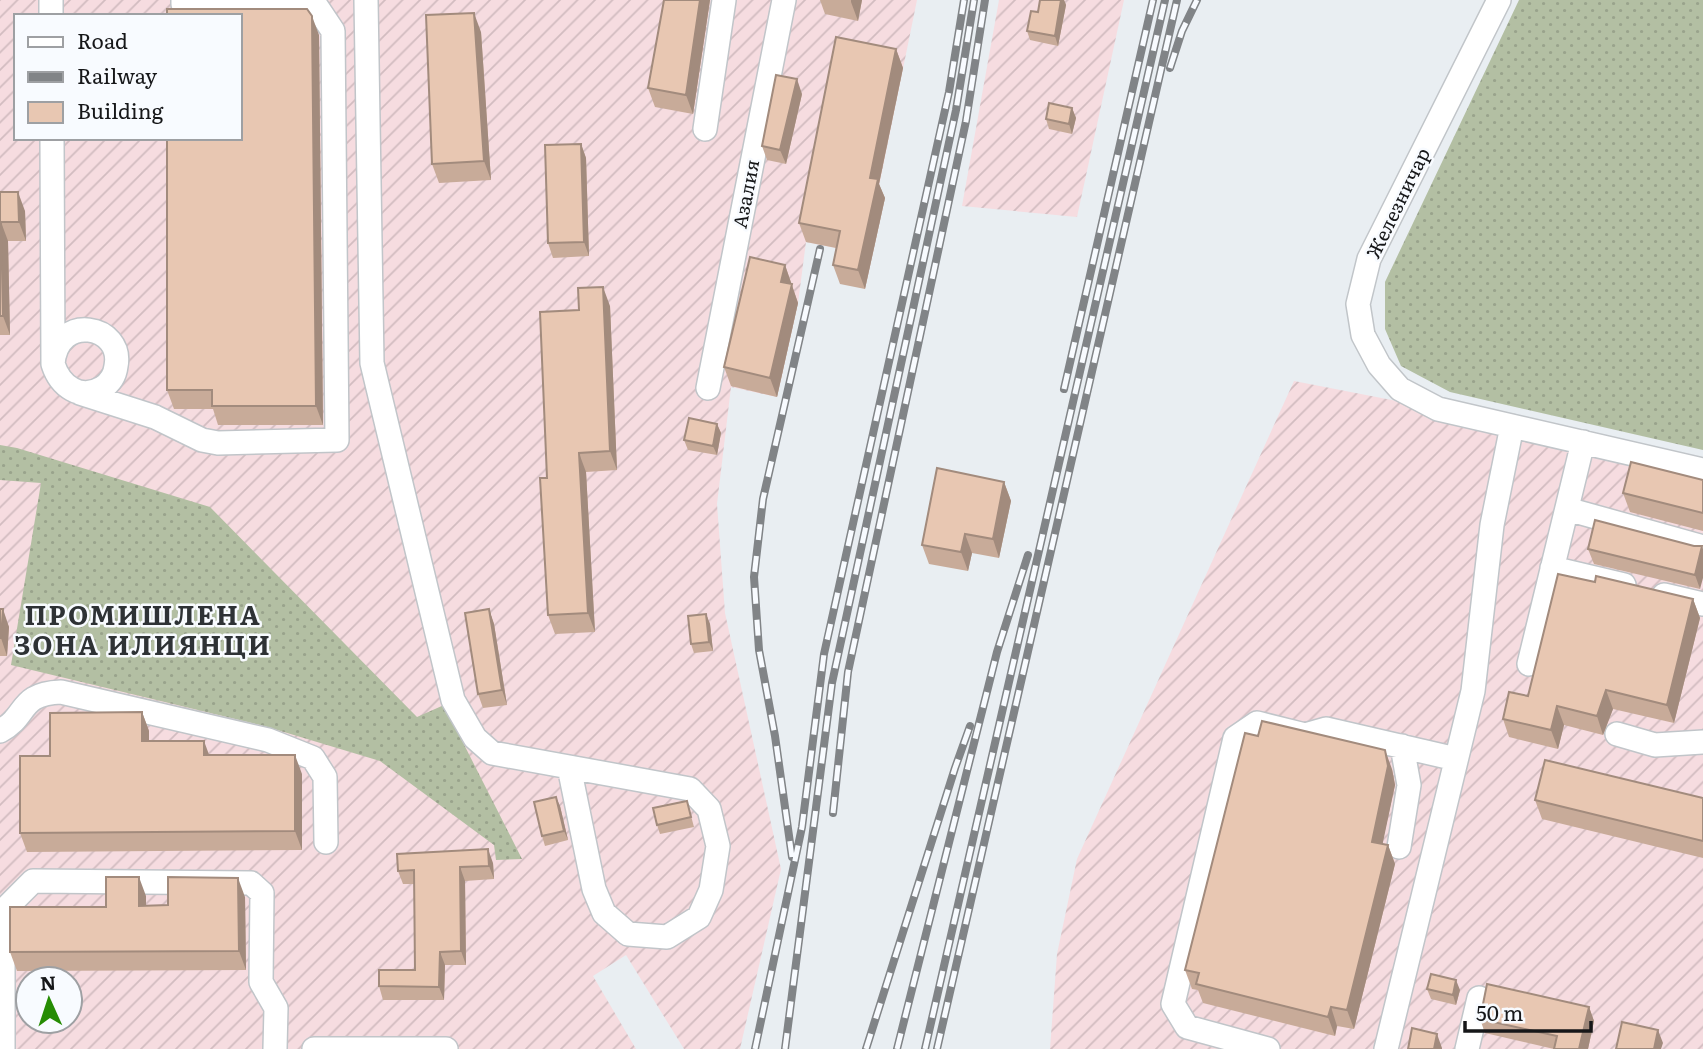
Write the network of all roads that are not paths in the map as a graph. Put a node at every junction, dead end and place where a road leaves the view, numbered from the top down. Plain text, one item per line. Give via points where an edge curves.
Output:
1 (183, 0) edge
2 (366, 0) edge
3 (724, 0) edge
4 (784, 0) edge
5 (1499, 0) edge
6 (705, 129) dead end
7 (52, 140) edge
8 (53, 364) junction
9 (708, 388) dead end
10 (80, 393) junction
11 (1512, 426) junction
12 (1583, 442) junction
13 (1703, 470) edge
14 (1567, 509) junction
15 (1703, 547) edge
16 (1552, 568) junction
17 (1703, 604) edge
18 (1529, 664) dead end
19 (0, 731) edge
20 (1617, 734) dead end
21 (1703, 742) edge
22 (1402, 746) junction
23 (1456, 759) junction
24 (569, 767) junction
25 (326, 842) dead end
26 (1399, 847) dead end
27 (1479, 998) dead end
28 (3, 1049) edge
29 (275, 1049) edge
30 (314, 1049) edge
31 (446, 1049) edge
32 (1268, 1049) edge
33 (1385, 1049) edge
34 (1467, 1049) edge

1 - 10 street via 183,4 315,4 333,31 337,440 218,443 202,440 155,416
2 - 24 street via 372,363 453,701 475,738 492,753
3 - 6 street
4 - 9 street, Азалия
5 - 11 street, Железничар via 1369,259 1358,304 1363,335 1379,365 1400,389 1438,408
7 - 8 street
8 - 10 street via 57,377
8 - 10 street via 58,344 75,331 86,329 108,339 115,349 114,375 106,386
11 - 12 street, Железничар
11 - 23 street via 1492,525 1473,691
12 - 13 street, Железничар
12 - 14 street
14 - 15 street
14 - 16 street
16 - 17 street
16 - 18 street
19 - 25 street via 29,701 43,693 61,692 268,740 313,758 325,777
20 - 21 street via 1655,745
22 - 23 street
22 - 26 street via 1409,785
22 - 32 street via 1326,729 1306,735 1257,723 1235,738 1173,1004 1187,1027
23 - 33 street
24 - 24 street via 690,789 709,809 718,846 711,890 699,917 667,937 628,934 604,913 594,889
27 - 34 street
28 - 29 street via 4,911 33,881 251,883 262,893 261,982 276,1008
30 - 31 street

